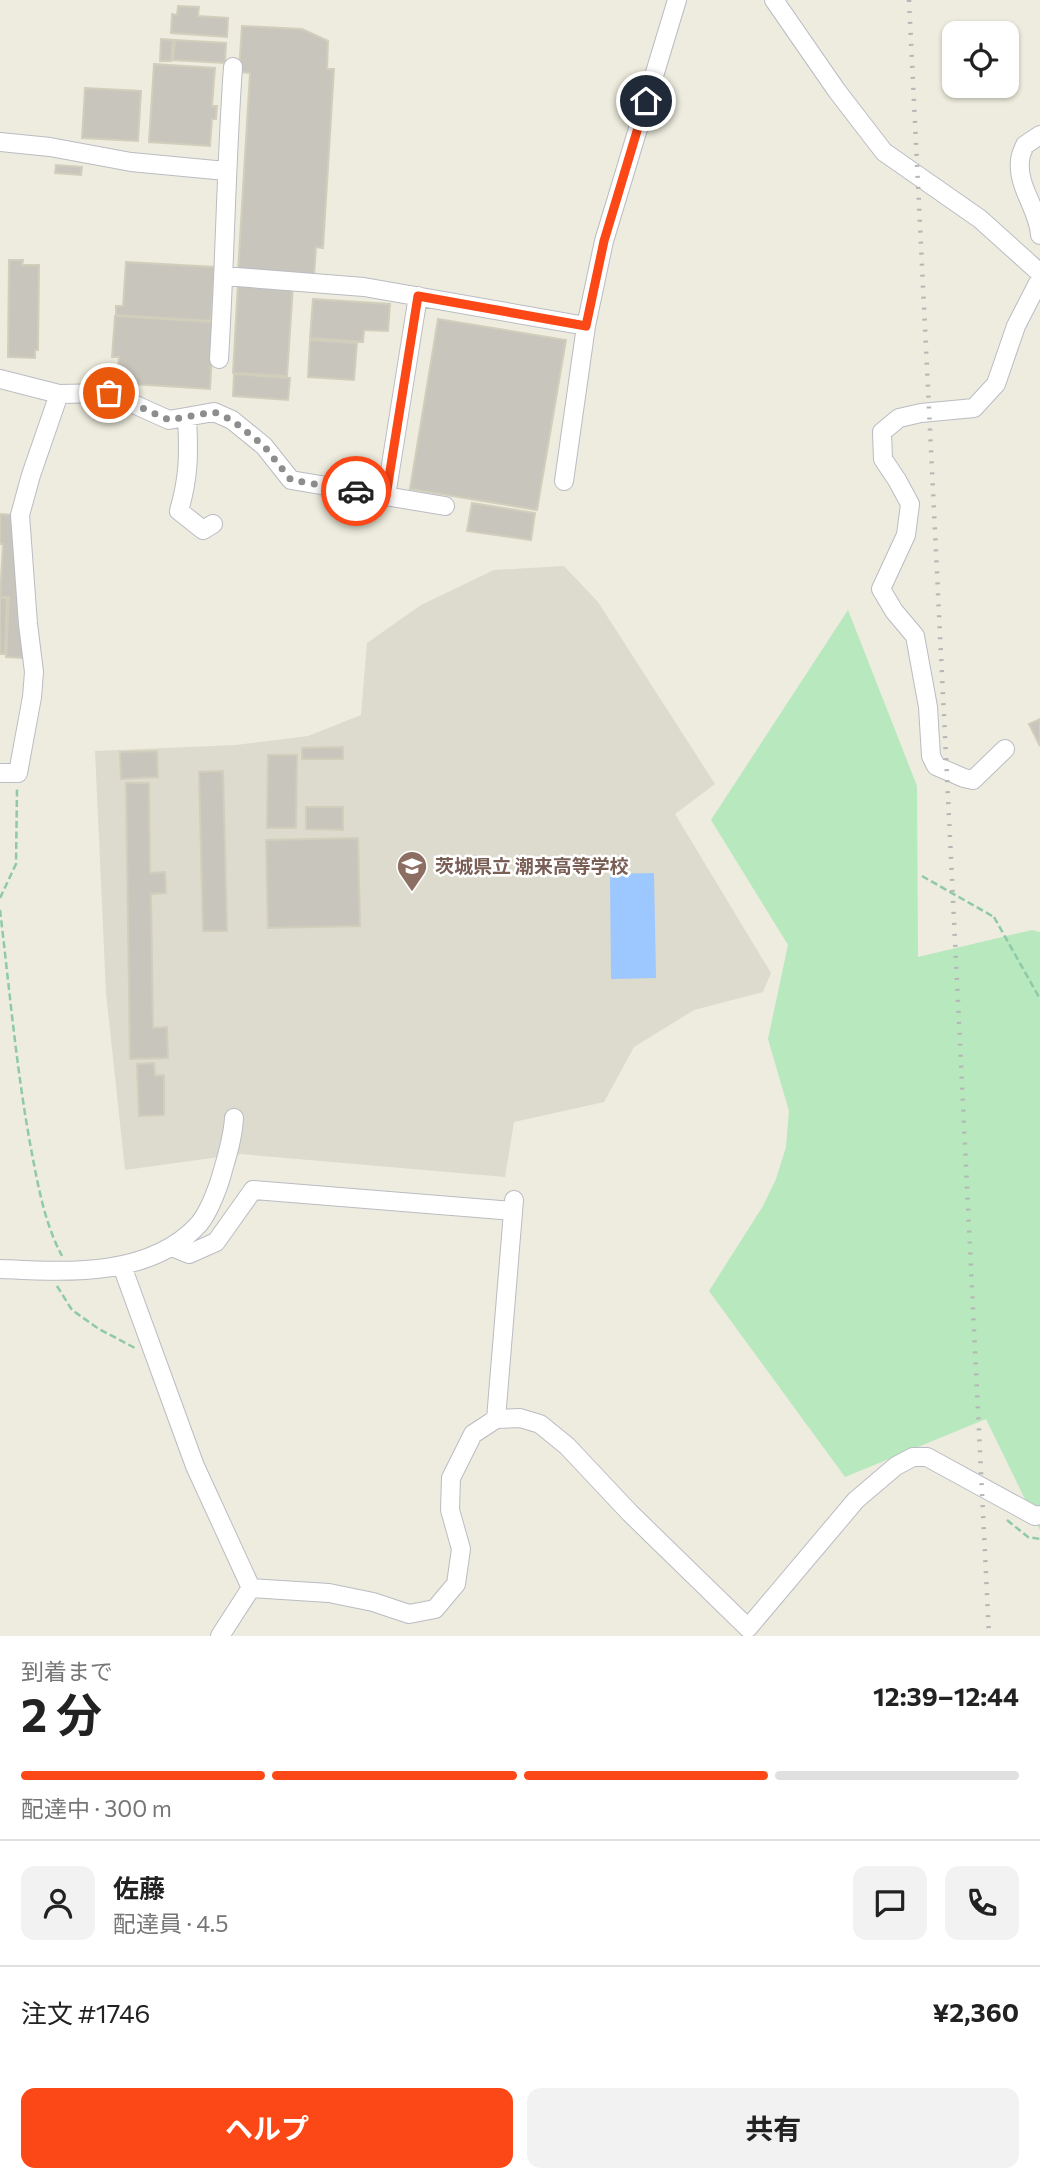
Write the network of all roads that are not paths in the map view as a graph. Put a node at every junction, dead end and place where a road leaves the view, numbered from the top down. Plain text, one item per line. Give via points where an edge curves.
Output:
1 (677, 0) edge
2 (774, 0) edge
3 (233, 67) dead end
4 (1040, 135) edge
5 (0, 142) edge
6 (226, 171) junction
7 (1040, 235) edge
8 (1040, 273) edge
9 (224, 276) junction
10 (1040, 279) edge
11 (418, 296) junction
12 (586, 326) junction
13 (219, 359) dead end
14 (0, 379) edge
15 (59, 394) junction
16 (187, 418) junction
17 (564, 481) dead end
18 (386, 496) junction
19 (445, 506) dead end
20 (213, 524) dead end
21 (1004, 749) dead end
22 (9, 773) edge
23 (234, 1118) dead end
24 (172, 1247) junction
25 (122, 1266) junction
26 (0, 1269) edge
27 (496, 1419) junction
28 (1040, 1515) edge
29 (251, 1588) junction
30 (220, 1636) edge

1 - 12 street via 604,241
2 - 8 street via 884,152 980,219
3 - 6 street
4 - 7 street via 1025,145 1019,162
5 - 6 street
6 - 9 street
9 - 11 street
9 - 13 street
10 - 21 street via 1016,326 996,384 974,408 900,418 882,432 883,459 909,504 906,535 881,589 915,636 928,707 931,756 936,766 973,780
11 - 12 street
11 - 18 street
12 - 17 street
14 - 15 street
15 - 16 street via 109,393 169,420
15 - 22 street via 20,515 34,672 32,697
16 - 18 street via 214,412 232,420 264,446 291,480
16 - 20 street via 187,485 179,511 202,530
18 - 19 street
23 - 24 street via 219,1186 200,1223
24 - 25 street
24 - 27 street via 189,1254 216,1242 253,1190 513,1206
25 - 26 street via 70,1271
25 - 29 street via 195,1466
27 - 28 street via 520,1418 540,1424 567,1446 748,1629 856,1500 913,1457 928,1457
27 - 29 street via 473,1434 451,1478 450,1510 461,1549 456,1584 435,1609 409,1614 329,1593
29 - 30 street

